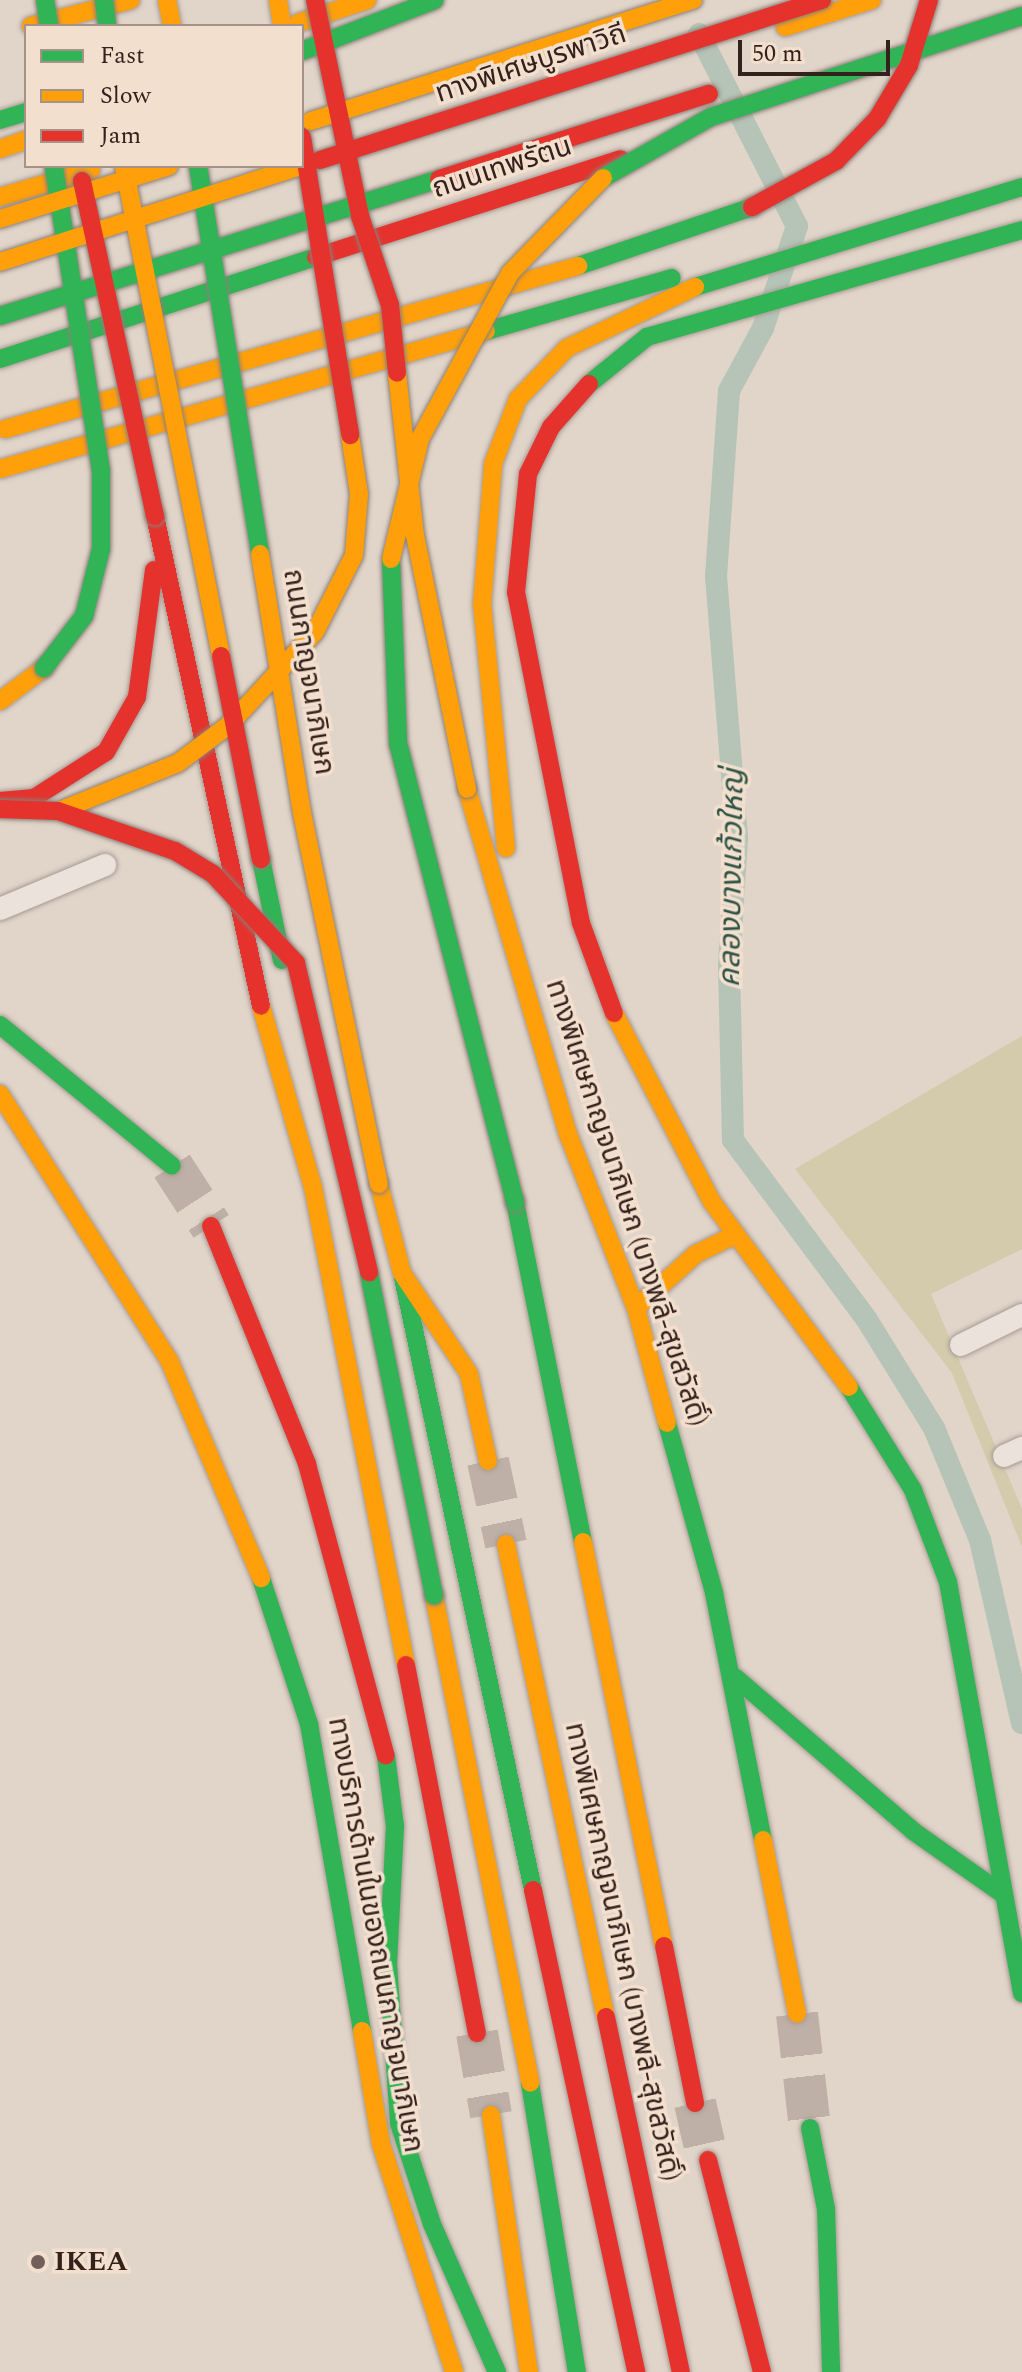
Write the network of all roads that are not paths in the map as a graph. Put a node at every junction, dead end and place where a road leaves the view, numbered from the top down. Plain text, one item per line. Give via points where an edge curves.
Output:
1 (45, 0) edge
2 (104, 0) edge
3 (131, 0) edge
4 (167, 0) edge
5 (278, 0) edge
6 (315, 0) edge
7 (345, 0) edge
8 (367, 0) edge
9 (435, 0) edge
10 (664, 0) edge
11 (693, 0) edge
12 (822, 0) edge
13 (872, 0) edge
14 (929, 0) edge
15 (1012, 0) edge
16 (1022, 16) edge
17 (39, 24) edge
18 (49, 24) edge
19 (107, 24) edge
20 (172, 24) edge
21 (284, 24) edge
22 (291, 24) edge
23 (24, 28) edge
24 (6, 32) dead end
25 (1022, 33) edge
26 (304, 50) edge
27 (356, 58) dead end
28 (361, 87) dead end
29 (304, 106) edge
30 (24, 113) edge
31 (0, 120) edge
32 (304, 123) edge
33 (24, 141) edge
34 (0, 149) edge
35 (304, 150) edge
36 (304, 165) edge
37 (54, 168) edge
38 (79, 168) edge
39 (96, 168) edge
40 (124, 168) edge
41 (163, 168) edge
42 (198, 168) edge
43 (296, 168) edge
44 (1022, 187) edge
45 (0, 197) edge
46 (0, 219) edge
47 (1022, 230) edge
48 (0, 262) edge
49 (729, 271) junction
50 (0, 273) edge
51 (231, 289) junction
52 (390, 305) junction
53 (0, 316) edge
54 (0, 359) edge
55 (2, 430) edge
56 (0, 469) edge
57 (155, 516) junction
58 (0, 701) edge
59 (0, 801) edge
60 (0, 809) edge
61 (58, 811) junction
62 (105, 865) dead end
63 (0, 909) edge
64 (521, 964) junction
65 (2, 1026) edge
66 (0, 1094) edge
67 (172, 1166) tunnel mouth
68 (313, 1187) junction
69 (211, 1226) tunnel mouth
70 (735, 1235) junction
71 (402, 1273) junction
72 (636, 1308) junction
73 (1022, 1315) edge
74 (961, 1345) dead end
75 (488, 1461) tunnel mouth
76 (506, 1544) tunnel mouth
77 (736, 1678) junction
78 (1004, 1895) junction
79 (1022, 1993) edge
80 (797, 2014) tunnel mouth
81 (477, 2033) tunnel mouth
82 (695, 2103) tunnel mouth
83 (491, 2115) tunnel mouth
84 (810, 2128) tunnel mouth
85 (708, 2160) tunnel mouth
86 (454, 2372) edge
87 (497, 2372) edge
88 (529, 2372) edge
89 (577, 2372) edge
90 (636, 2372) edge
91 (681, 2372) edge
92 (762, 2372) edge
93 (831, 2372) edge

1 - 18 main road, bridge
2 - 19 main road, bridge
3 - 17 main road
4 - 20 main road
5 - 21 main road
6 - 52 main road, bridge via 360,216
7 - 27 main road
8 - 22 main road
9 - 26 main road, bridge
10 - 29 main road
11 - 32 main road, ทางพิเศษบูรพาวิถี, bridge
12 - 36 main road, ทางพิเศษบูรพาวิถี, bridge
13 - 50 main road, ถนนเทพรัตน
14 - 55 main road, bridge via 909,65 877,119 836,161 752,207 630,251
15 - 53 main road, bridge
16 - 82 main road, bridge via 711,117 603,178 510,273 420,439 395,526 388,588 398,743 515,1202
23 - 24 main road
25 - 51 main road, ถนนเทพรัตน via 703,132
28 - 52 main road, bridge via 390,221
30 - 31 main road
33 - 34 main road
35 - 61 main road, bridge via 359,494 354,555 315,632 230,724 166,769
37 - 58 main road, bridge via 101,471 101,549 84,616 44,668
38 - 57 main road, bridge
39 - 45 main road
40 - 68 main road, bridge via 295,1026
41 - 46 main road, bridge
42 - 71 main road, ถนนกาญจนาภิเษก, bridge via 302,813
43 - 48 main road, ทางพิเศษบูรพาวิถี, bridge
44 - 49 main road
47 - 70 main road via 717,312 647,337 591,381 551,427 520,514 516,592 581,923 621,1033 675,1143
49 - 56 main road via 616,289
49 - 64 main road via 567,348 518,399 493,464 482,605
51 - 54 main road, ถนนเทพรัตน
51 - 55 main road
52 - 64 main road, ทางพิเศษกาญจนาภิเษก (บางพลี-สุขสวัสดิ์), bridge via 415,535 467,789
57 - 59 main road via 137,697 106,752 34,798
57 - 68 main road via 267,1035
60 - 61 main road, bridge
61 - 89 main road, bridge via 118,826 213,874 296,963 343,1141 479,1816
62 - 63 street
64 - 72 main road, ทางพิเศษกาญจนาภิเษก (บางพลี-สุขสวัสดิ์) via 568,1134
65 - 67 main road
66 - 86 main road, ทางบริการด้านในของถนนกาญจนาภิเษก via 169,1360 254,1557 309,1724 381,2144
68 - 81 main road
69 - 87 main road via 307,1464 385,1750 395,1826 388,1964 399,2123 432,2224
70 - 72 main road via 696,1254
70 - 78 main road via 876,1423 913,1490 948,1582
71 - 75 main road via 469,1374
71 - 90 main road
72 - 77 main road, ทางพิเศษกาญจนาภิเษก (บางพลี-สุขสวัสดิ์)
73 - 74 street
76 - 91 main road, ทางพิเศษกาญจนาภิเษก (บางพลี-สุขสวัสดิ์)
77 - 78 main road via 913,1831
77 - 80 main road, ทางพิเศษกาญจนาภิเษก (บางพลี-สุขสวัสดิ์)
78 - 79 main road
83 - 88 main road
84 - 93 main road via 826,2209
85 - 92 main road

